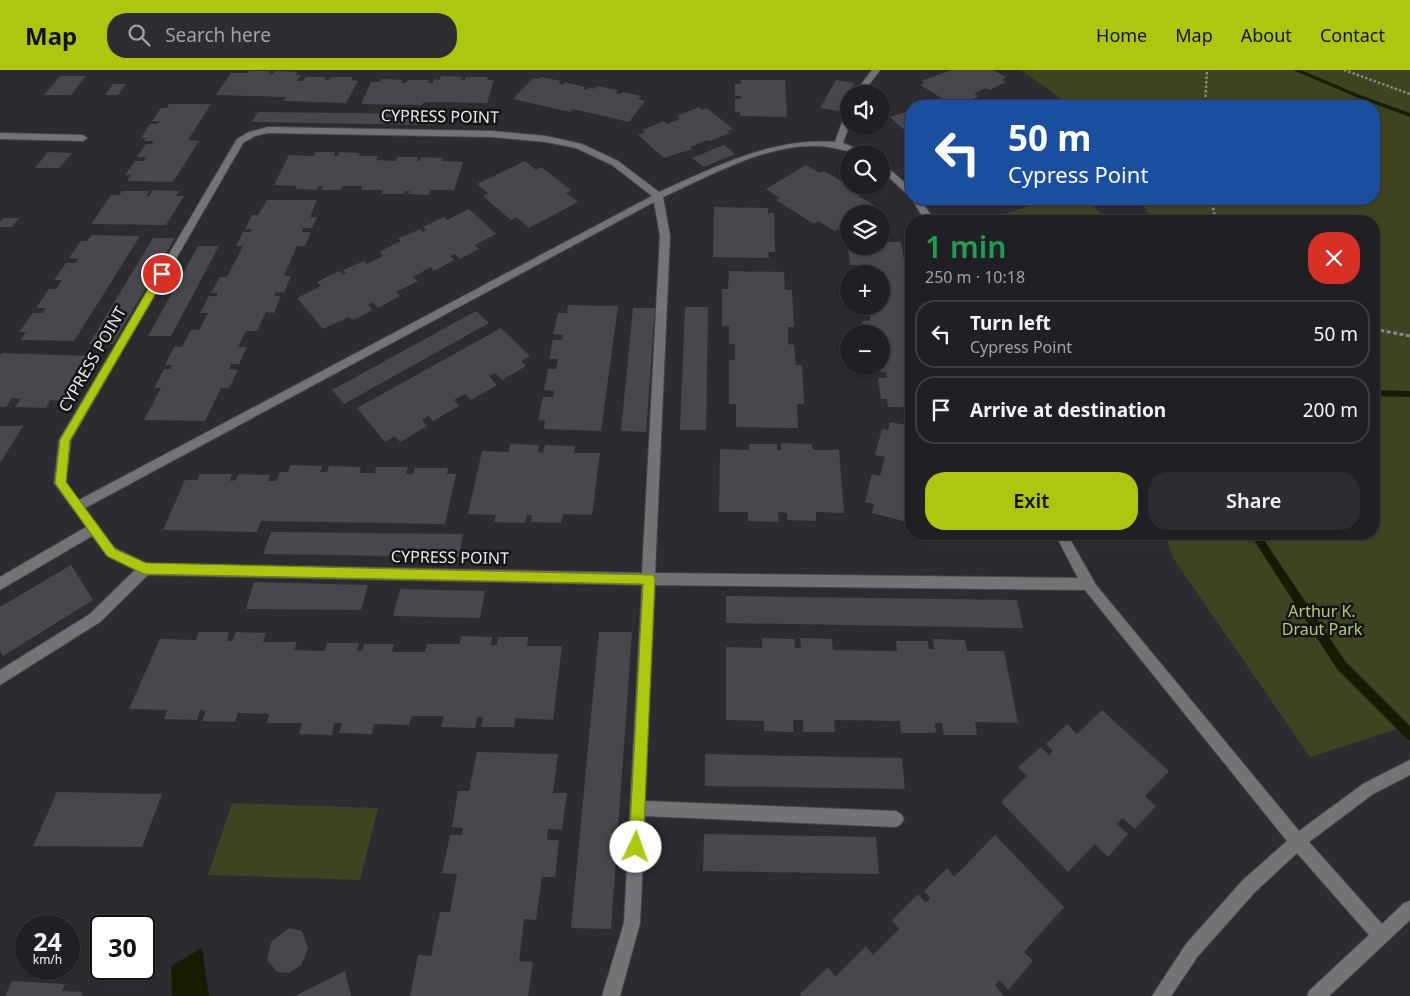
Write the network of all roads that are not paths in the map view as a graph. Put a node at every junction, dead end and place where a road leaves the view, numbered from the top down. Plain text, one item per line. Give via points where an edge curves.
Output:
1 (876, 70) edge
2 (865, 85) edge
3 (842, 135) edge
4 (0, 136) edge
5 (83, 138) dead end
6 (839, 144) joint
7 (890, 173) edge
8 (905, 187) edge
9 (658, 196) junction
10 (78, 506) junction
11 (94, 529) junction
12 (1064, 540) edge
13 (144, 568) junction
14 (649, 579) junction
15 (0, 584) edge
16 (1089, 584) junction
17 (0, 678) edge
18 (1410, 767) edge
19 (637, 808) junction
20 (896, 819) dead end
21 (1298, 842) junction
22 (1410, 909) edge
23 (1381, 936) junction
24 (610, 996) edge
25 (1161, 996) edge
26 (1316, 996) edge

1 - 2 street
3 - 6 street
4 - 5 street
6 - 9 street via 803,143 784,147 742,160
7 - 8 street
9 - 10 street
9 - 10 street, CYPRESS POINT via 615,163 579,146 546,139 492,134 268,130 252,134 240,141 65,440 60,483
9 - 14 street via 666,236
10 - 11 street, CYPRESS POINT
11 - 13 street, CYPRESS POINT via 111,552
11 - 15 street
12 - 16 street
13 - 14 street, CYPRESS POINT
13 - 17 street via 95,618
14 - 16 street, CYPRESS POINT
14 - 19 street
16 - 21 street
18 - 21 street via 1368,789
19 - 20 street
19 - 24 street via 632,923
21 - 23 street
21 - 25 street via 1249,886 1192,950
22 - 23 street
23 - 26 street

